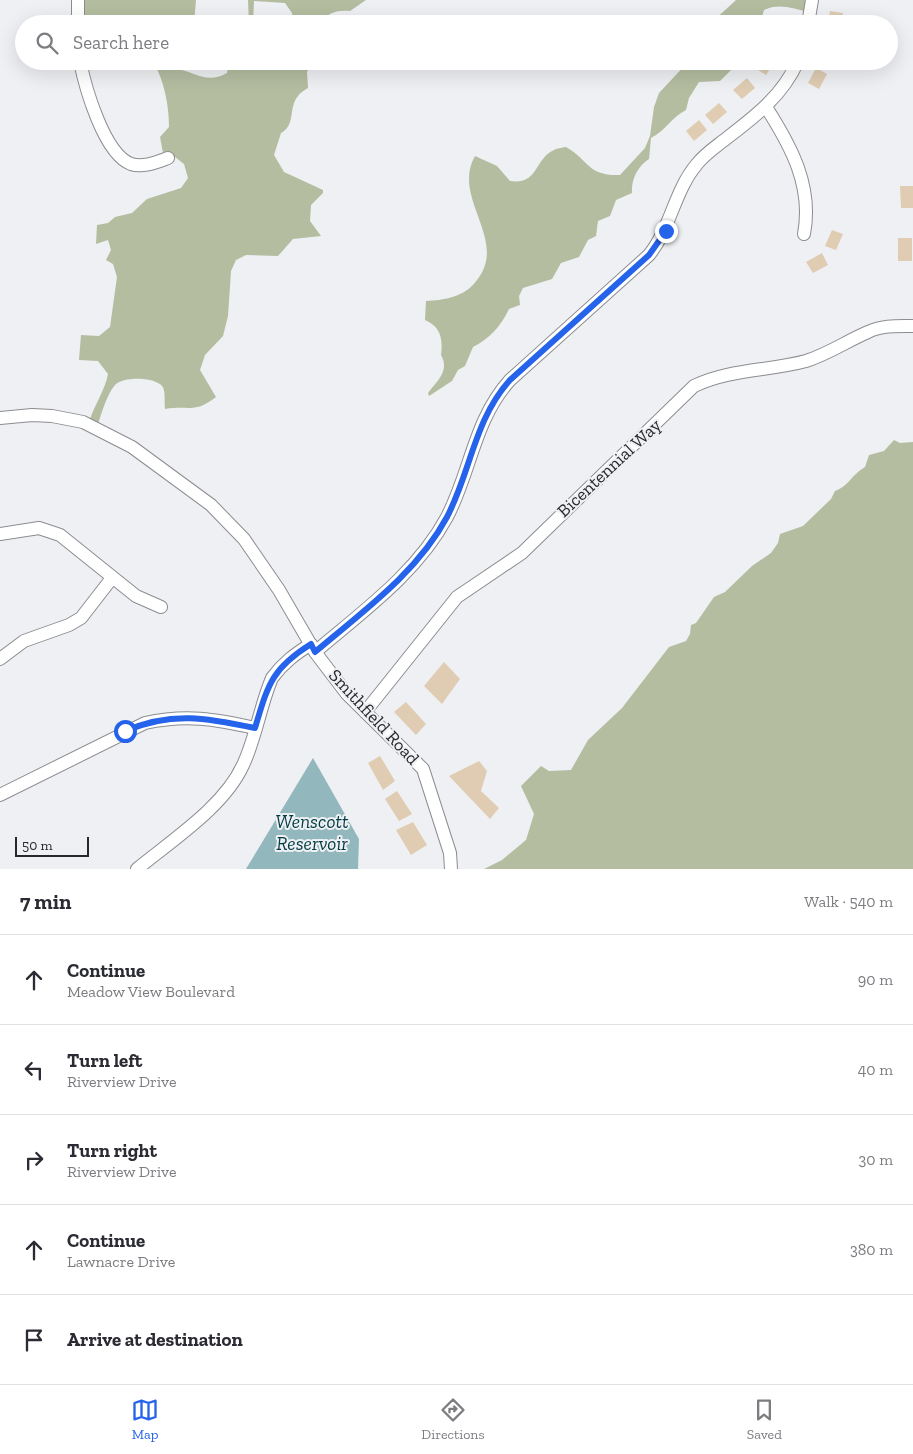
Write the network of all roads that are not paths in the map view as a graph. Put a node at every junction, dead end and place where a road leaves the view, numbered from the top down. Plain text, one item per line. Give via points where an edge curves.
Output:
1 (78, 0) edge
2 (812, 0) edge
3 (78, 15) edge
4 (810, 15) edge
5 (83, 70) edge
6 (794, 70) edge
7 (766, 107) junction
8 (168, 158) dead end
9 (804, 234) dead end
10 (913, 326) edge
11 (0, 418) edge
12 (0, 534) edge
13 (112, 578) junction
14 (161, 607) dead end
15 (313, 648) junction
16 (0, 659) edge
17 (364, 712) junction
18 (255, 728) junction
19 (0, 795) edge
20 (137, 869) edge
21 (451, 869) edge

1 - 3 street
2 - 4 street
5 - 8 street via 94,108 112,148 132,164 151,164
6 - 7 street
7 - 9 street via 789,144 799,168 807,203
7 - 15 street via 697,163 676,202 666,231 649,255 516,375 495,398 485,414 447,516 427,547 367,610
10 - 17 street, Bicentennial Way via 885,326 807,360 736,373 694,386 522,553 456,597
11 - 15 street, Smithfield Road via 32,414 83,422 115,436 164,469 211,506 244,539
12 - 13 street via 27,528 50,530 60,534
13 - 14 street via 136,596
13 - 16 street via 81,618 24,641
15 - 17 street, Smithfield Road
15 - 18 street via 294,655 272,678
17 - 21 street, Smithfield Road via 423,769 450,853
18 - 19 street via 191,717 145,723
18 - 20 street via 244,765 222,796

